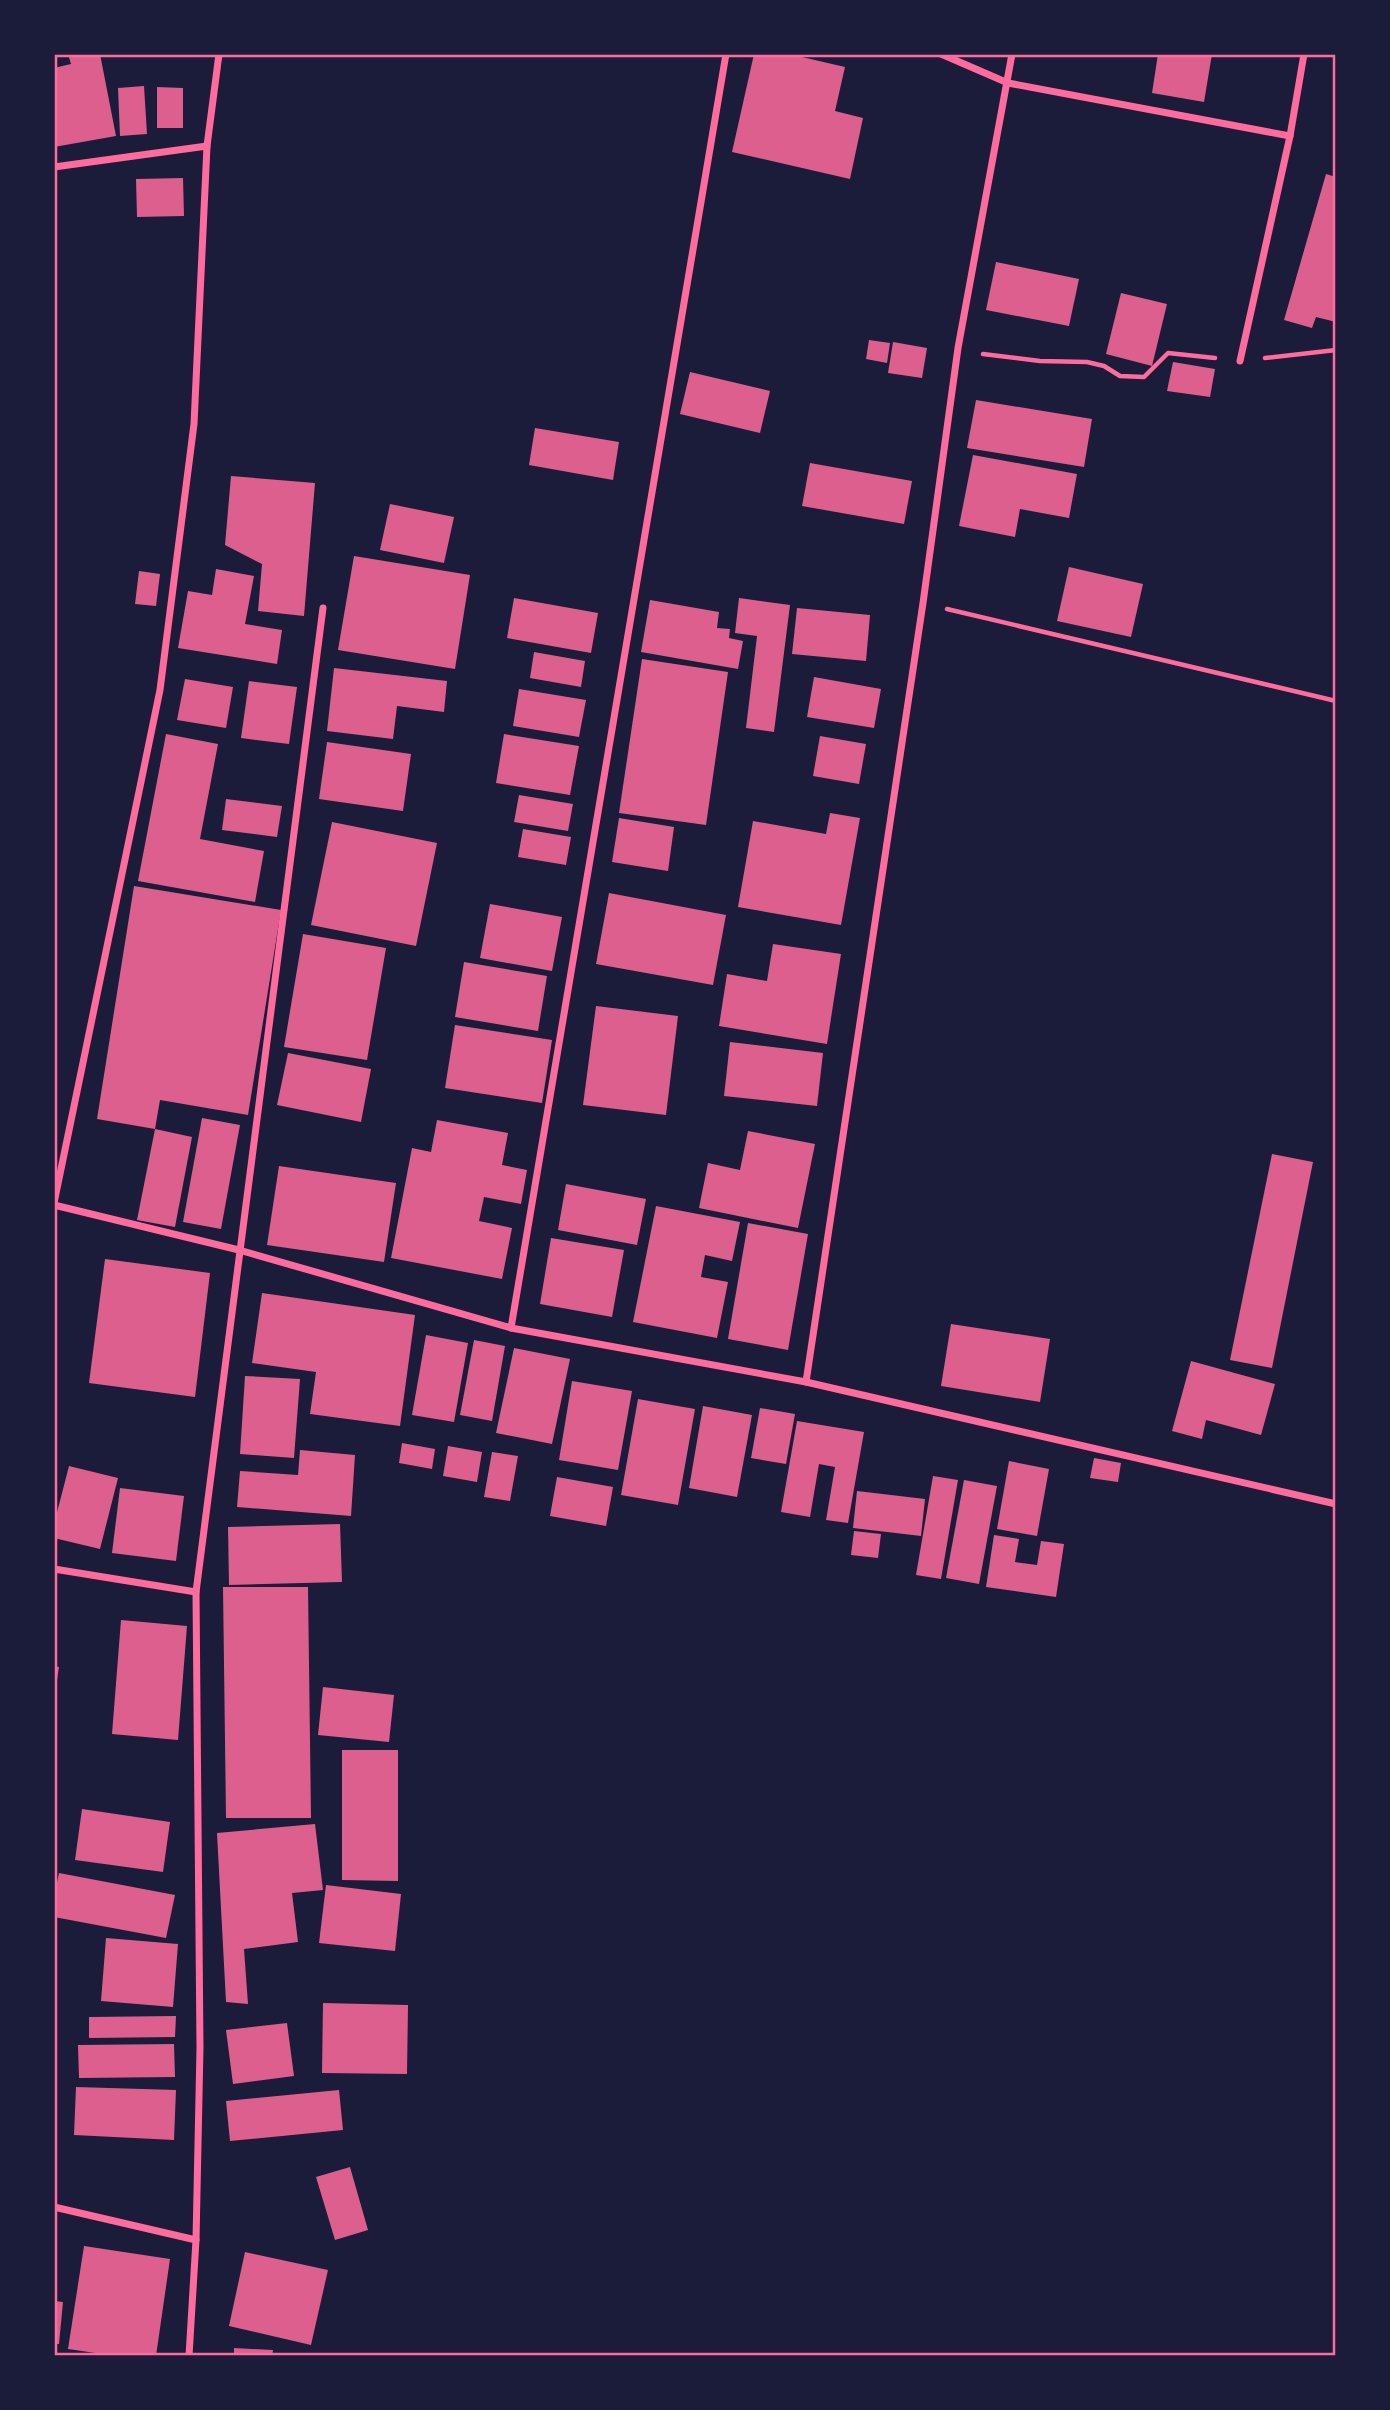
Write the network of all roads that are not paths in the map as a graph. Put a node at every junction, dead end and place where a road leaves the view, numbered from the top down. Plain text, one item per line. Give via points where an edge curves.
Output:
1 (219, 54) edge
2 (726, 54) edge
3 (941, 54) edge
4 (1012, 54) edge
5 (1304, 54) edge
6 (1008, 83) junction
7 (1290, 136) junction
8 (207, 146) junction
9 (54, 167) edge
10 (1240, 361) road end
11 (323, 608) dead end
12 (54, 1204) edge
13 (239, 1250) junction
14 (511, 1328) junction
15 (806, 1382) junction
16 (1336, 1504) edge
17 (54, 1569) edge
18 (196, 1592) junction
19 (54, 2207) edge
20 (196, 2240) junction
21 (189, 2356) edge

1 - 8 street
2 - 14 street
3 - 6 street
4 - 6 street
5 - 7 street
6 - 7 street
6 - 15 street via 958,348
7 - 10 street
8 - 9 street
8 - 12 street via 194,424 160,690
11 - 13 street
12 - 13 street
13 - 14 street
13 - 18 street
14 - 15 street
15 - 16 street
17 - 18 street
18 - 20 street via 200,2048
19 - 20 street
20 - 21 street

